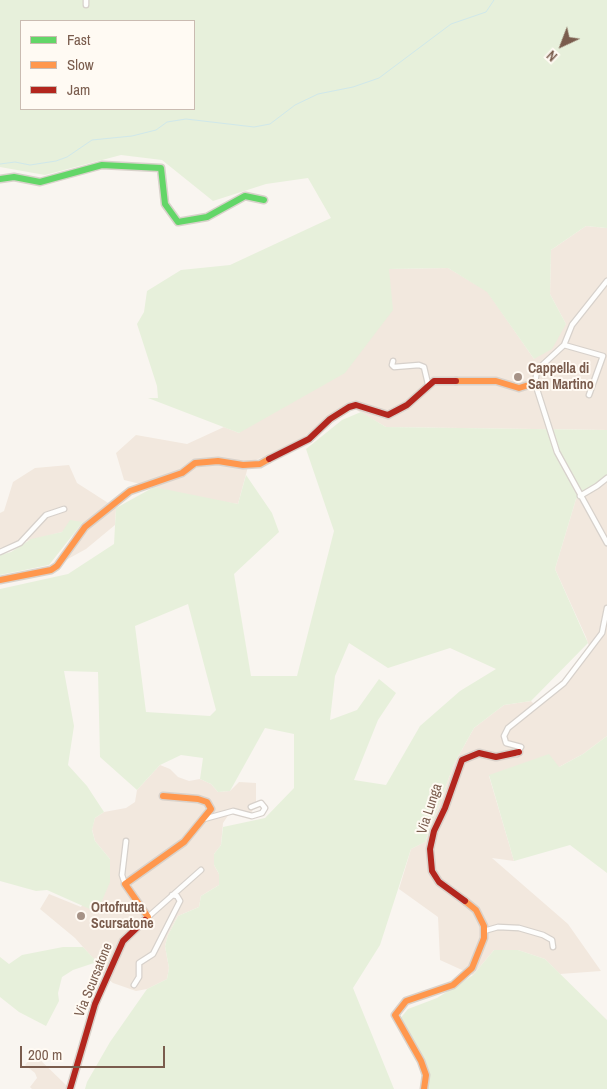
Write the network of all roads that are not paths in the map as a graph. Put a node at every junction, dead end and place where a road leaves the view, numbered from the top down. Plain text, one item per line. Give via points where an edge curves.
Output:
1 (0, 179) edge
2 (264, 200) dead end
3 (607, 281) edge
4 (564, 344) junction
5 (605, 356) edge
6 (393, 361) dead end
7 (535, 382) junction
8 (428, 384) junction
9 (589, 395) dead end
10 (607, 478) edge
11 (580, 496) junction
12 (64, 509) dead end
13 (607, 543) edge
14 (0, 552) edge
15 (0, 580) edge
16 (607, 608) edge
17 (518, 753) joint
18 (163, 796) dead end
19 (251, 807) dead end
20 (204, 819) junction
21 (126, 842) dead end
22 (201, 870) dead end
23 (124, 884) junction
24 (172, 895) junction
25 (148, 917) junction
26 (484, 931) junction
27 (553, 948) dead end
28 (134, 985) dead end
29 (70, 1089) edge
30 (424, 1089) edge

1 - 2 street via 14,177 40,182 102,165 161,168 164,204 178,222 207,217 245,196
3 - 4 street via 572,325
4 - 5 street
4 - 7 street via 537,370
5 - 9 street
6 - 8 street via 394,367 424,367
7 - 8 street via 519,388 488,380 446,380
7 - 11 street via 557,452
8 - 15 street via 407,405 388,415 356,405 349,407 309,439 260,464 196,463 161,482 130,491 85,527 57,566
10 - 11 street
11 - 13 street
12 - 14 street via 46,515 20,543
16 - 17 street via 602,633 564,683 508,728 504,736 506,743 521,747
17 - 26 street, Via Lunga via 496,757 479,753 462,760 430,849 432,871 440,882 476,910 481,916
18 - 20 street via 208,802 211,809
19 - 20 street via 260,803 265,808 262,813 252,816 233,811
20 - 23 street via 184,842
21 - 23 street
22 - 24 street
23 - 25 street
24 - 25 street
24 - 28 street via 180,900 153,954 139,963 139,977
25 - 29 street, Via Scursatone via 123,941 95,1004
26 - 27 street via 498,927 519,928 552,940
26 - 30 street via 472,968 464,977 453,985 406,1001 395,1015 421,1062 426,1075

